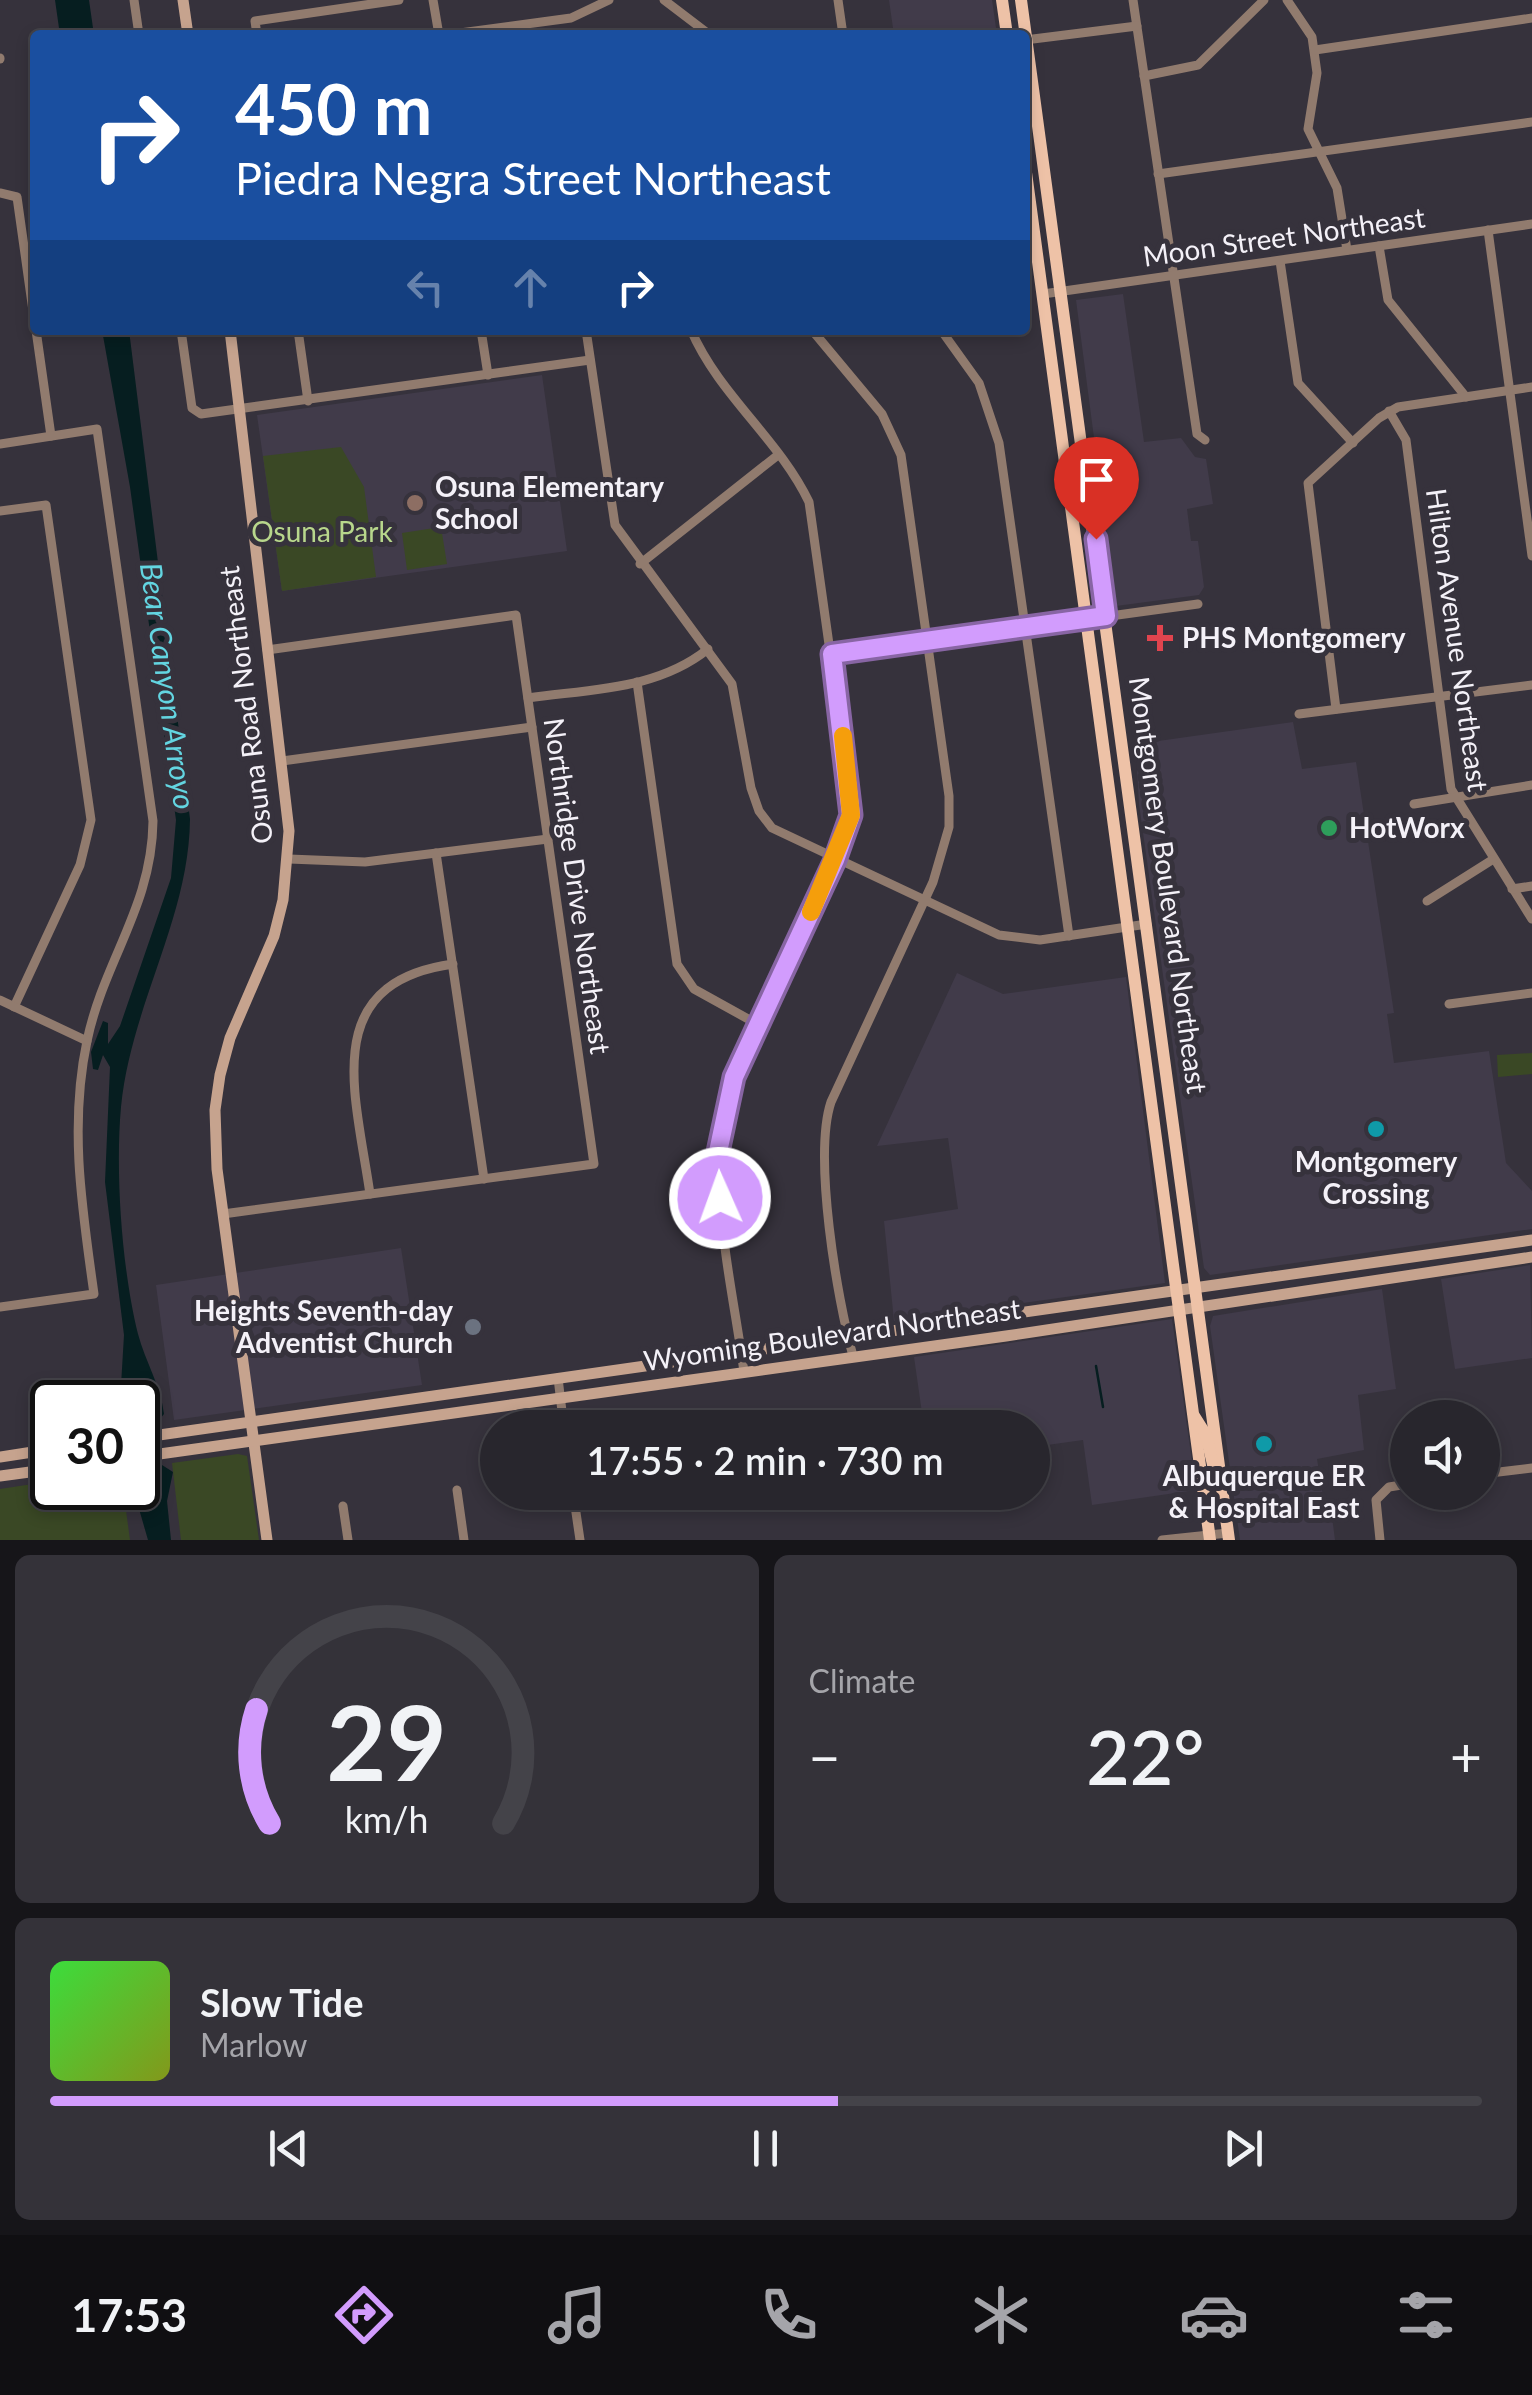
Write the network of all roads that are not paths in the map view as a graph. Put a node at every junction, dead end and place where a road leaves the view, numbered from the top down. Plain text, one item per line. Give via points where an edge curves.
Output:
1 (134, 0) edge
2 (183, 0) edge
3 (400, 0) edge
4 (434, 0) edge
5 (610, 0) edge
6 (664, 0) edge
7 (838, 0) edge
8 (1002, 0) edge
9 (1022, 0) edge
10 (1133, 0) edge
11 (1264, 0) edge
12 (1287, 0) edge
13 (1532, 18) edge
14 (543, 22) junction
15 (1137, 26) junction
16 (137, 30) edge
17 (187, 30) edge
18 (256, 30) edge
19 (441, 30) edge
20 (481, 30) edge
21 (544, 30) edge
22 (703, 30) edge
23 (842, 30) edge
24 (1006, 30) edge
25 (1025, 30) edge
26 (1030, 39) edge
27 (1315, 50) junction
28 (1030, 68) edge
29 (1144, 76) junction
30 (1532, 122) edge
31 (1318, 152) junction
32 (1158, 174) junction
33 (0, 193) edge
34 (1030, 201) edge
35 (1532, 224) edge
36 (1488, 230) junction
37 (1378, 246) junction
38 (1347, 250) junction
39 (1280, 261) junction
40 (1175, 276) junction
41 (30, 291) edge
42 (1062, 291) junction
43 (1043, 294) junction
44 (36, 335) edge
45 (182, 335) edge
46 (231, 335) edge
47 (299, 335) edge
48 (482, 335) edge
49 (587, 335) edge
50 (694, 335) edge
51 (816, 335) edge
52 (945, 335) edge
53 (590, 360) junction
54 (488, 375) junction
55 (1532, 387) edge
56 (1510, 390) junction
57 (1466, 397) junction
58 (308, 401) junction
59 (241, 410) junction
60 (1390, 411) junction
61 (51, 436) junction
62 (1206, 440) dead end
63 (1354, 443) junction
64 (0, 444) edge
65 (778, 456) junction
66 (0, 511) edge
67 (1532, 556) edge
68 (640, 564) junction
69 (1198, 604) dead end
70 (1106, 616) junction
71 (1087, 619) junction
72 (1025, 628) junction
73 (928, 641) junction
74 (267, 650) junction
75 (708, 650) junction
76 (832, 654) junction
77 (637, 682) junction
78 (1532, 685) edge
79 (528, 698) junction
80 (1438, 698) junction
81 (1336, 710) junction
82 (1299, 714) dead end
83 (532, 727) junction
84 (282, 761) junction
85 (1532, 786) edge
86 (1453, 797) junction
87 (1414, 804) dead end
88 (548, 839) junction
89 (436, 853) junction
90 (289, 858) junction
91 (835, 860) junction
92 (1492, 860) junction
93 (1532, 886) edge
94 (1512, 888) junction
95 (1427, 901) dead end
96 (924, 902) junction
97 (1532, 919) edge
98 (1148, 924) junction
99 (1128, 927) junction
100 (1069, 936) junction
101 (453, 964) junction
102 (1532, 993) edge
103 (0, 1000) edge
104 (1449, 1004) dead end
105 (14, 1007) junction
106 (759, 1024) junction
107 (87, 1041) junction
108 (484, 1179) junction
109 (370, 1194) junction
110 (223, 1214) junction
111 (1532, 1240) edge
112 (1532, 1257) edge
113 (1198, 1286) junction
114 (1176, 1289) junction
115 (0, 1307) edge
116 (1200, 1308) junction
117 (1178, 1311) junction
118 (847, 1336) junction
119 (741, 1352) junction
120 (853, 1356) junction
121 (744, 1372) junction
122 (558, 1378) junction
123 (560, 1398) junction
124 (562, 1410) edge
125 (1192, 1414) junction
126 (250, 1421) junction
127 (160, 1434) edge
128 (252, 1440) junction
129 (30, 1452) edge
130 (160, 1454) edge
131 (0, 1457) edge
132 (1532, 1468) edge
133 (30, 1472) edge
134 (1500, 1472) edge
135 (0, 1476) edge
136 (1390, 1487) edge
137 (457, 1490) dead end
138 (1225, 1502) junction
139 (343, 1506) dead end
140 (576, 1510) edge
141 (1229, 1536) edge
142 (1210, 1537) edge
143 (267, 1540) edge
144 (348, 1540) edge
145 (464, 1540) edge
146 (580, 1540) edge
147 (1162, 1540) edge
148 (1380, 1540) edge

1 - 16 street
2 - 17 main road
3 - 18 street via 255,21
4 - 19 street
5 - 14 street via 591,12
6 - 22 street
7 - 23 street
8 - 24 main road
9 - 25 main road, Montgomery Boulevard Northeast
10 - 15 street
11 - 29 street via 1198,65
12 - 27 street via 1308,26
13 - 27 street
14 - 20 street
14 - 21 street
15 - 26 street
15 - 29 street
27 - 31 street via 1318,73 1308,116
28 - 42 main road, Montgomery Boulevard Northeast
29 - 32 street
30 - 31 street
31 - 32 street
31 - 38 street via 1338,188
32 - 40 street
33 - 41 street via 17,196
34 - 43 main road, Montgomery Boulevard Northeast
35 - 36 street, Moon Street Northeast
36 - 37 street, Moon Street Northeast
36 - 56 street
37 - 38 street, Moon Street Northeast
37 - 57 street via 1388,300
38 - 39 street, Moon Street Northeast
39 - 40 street, Moon Street Northeast
39 - 63 street via 1298,382
40 - 42 street, Moon Street Northeast
40 - 62 street via 1197,434
42 - 43 street, Moon Street Northeast
42 - 70 main road, Montgomery Boulevard Northeast
43 - 71 main road, Montgomery Boulevard Northeast
44 - 61 street
45 - 59 street via 195,412
46 - 59 main road, Osuna Road Northeast
47 - 58 street
48 - 54 street
49 - 53 street
50 - 65 street via 712,370
51 - 73 street via 873,402 896,441
52 - 72 street via 979,382 994,420
53 - 54 street
53 - 68 street via 615,525
54 - 58 street
55 - 56 street
56 - 57 street
56 - 67 street
57 - 60 street
58 - 59 street
59 - 74 main road, Osuna Road Northeast
60 - 63 street
60 - 80 street, Hilton Avenue Northeast via 1406,440
61 - 64 street
61 - 107 street via 97,429 153,822 143,898
63 - 81 street via 1308,483
65 - 68 street
65 - 76 street via 809,502
66 - 105 street via 46,505 91,820 80,865
68 - 75 street
69 - 70 street
70 - 71 street
70 - 98 main road, Montgomery Boulevard Northeast
71 - 72 street
71 - 99 main road, Montgomery Boulevard Northeast
72 - 73 street
72 - 100 street
73 - 76 street
73 - 96 street via 950,811 940,866
74 - 79 street, Northridge Drive Northeast via 516,615
74 - 84 main road, Osuna Road Northeast
75 - 77 street via 679,671
75 - 91 street via 738,700 759,811 786,837
76 - 91 street via 852,800
77 - 79 street
77 - 106 street via 677,964 701,994
78 - 80 street
79 - 83 street, Northridge Drive Northeast
80 - 81 street
80 - 86 street, Hilton Avenue Northeast
81 - 82 street
83 - 84 street
83 - 88 street, Northridge Drive Northeast
84 - 90 main road, Osuna Road Northeast
85 - 86 street
86 - 87 street
86 - 92 street, Hilton Avenue Northeast
88 - 89 street
88 - 108 street, Northridge Drive Northeast via 594,1164
89 - 90 street via 365,862
89 - 101 street
90 - 110 main road, Osuna Road Northeast via 274,936 220,1075 215,1140
91 - 96 street
91 - 106 street
92 - 94 street, Hilton Avenue Northeast
92 - 95 street
93 - 94 street
94 - 97 street, Hilton Avenue Northeast
96 - 100 street via 998,935
96 - 118 street via 822,1132
98 - 99 street
98 - 113 main road, Montgomery Boulevard Northeast
99 - 100 street
99 - 114 main road, Montgomery Boulevard Northeast
101 - 108 street
101 - 109 street via 408,973 381,992 360,1022 351,1062
102 - 104 street
103 - 105 street
105 - 107 street
106 - 119 street via 729,1094 718,1152
107 - 115 street via 76,1158 94,1294
108 - 109 street
109 - 110 street
110 - 126 main road, Osuna Road Northeast
111 - 113 main road, Wyoming Boulevard Northeast
112 - 116 main road, Wyoming Boulevard Northeast
113 - 114 main road, Wyoming Boulevard Northeast
113 - 116 main road, Montgomery Boulevard Northeast
114 - 117 main road, Montgomery Boulevard Northeast
114 - 118 main road, Wyoming Boulevard Northeast
116 - 117 main road, Wyoming Boulevard Northeast
116 - 138 main road, Montgomery Boulevard Northeast
117 - 120 main road, Wyoming Boulevard Northeast
117 - 125 main road, Montgomery Boulevard Northeast
118 - 119 main road, Wyoming Boulevard Northeast
118 - 120 street
119 - 121 street
119 - 122 main road, Wyoming Boulevard Northeast
120 - 121 main road, Wyoming Boulevard Northeast
121 - 123 main road, Wyoming Boulevard Northeast
122 - 123 street
122 - 126 main road, Wyoming Boulevard Northeast
123 - 124 street
123 - 128 main road, Wyoming Boulevard Northeast
125 - 138 main road via 1206,1435
125 - 142 main road, Montgomery Boulevard Northeast
126 - 127 main road, Wyoming Boulevard Northeast
126 - 128 main road, Osuna Road Northeast
128 - 130 main road, Wyoming Boulevard Northeast
128 - 143 main road, Osuna Road Northeast
129 - 131 main road
132 - 134 street
133 - 135 main road
136 - 148 street via 1376,1500
137 - 145 street
138 - 141 main road, Montgomery Boulevard Northeast
139 - 144 street
140 - 146 street
141 - 142 street
142 - 147 street

